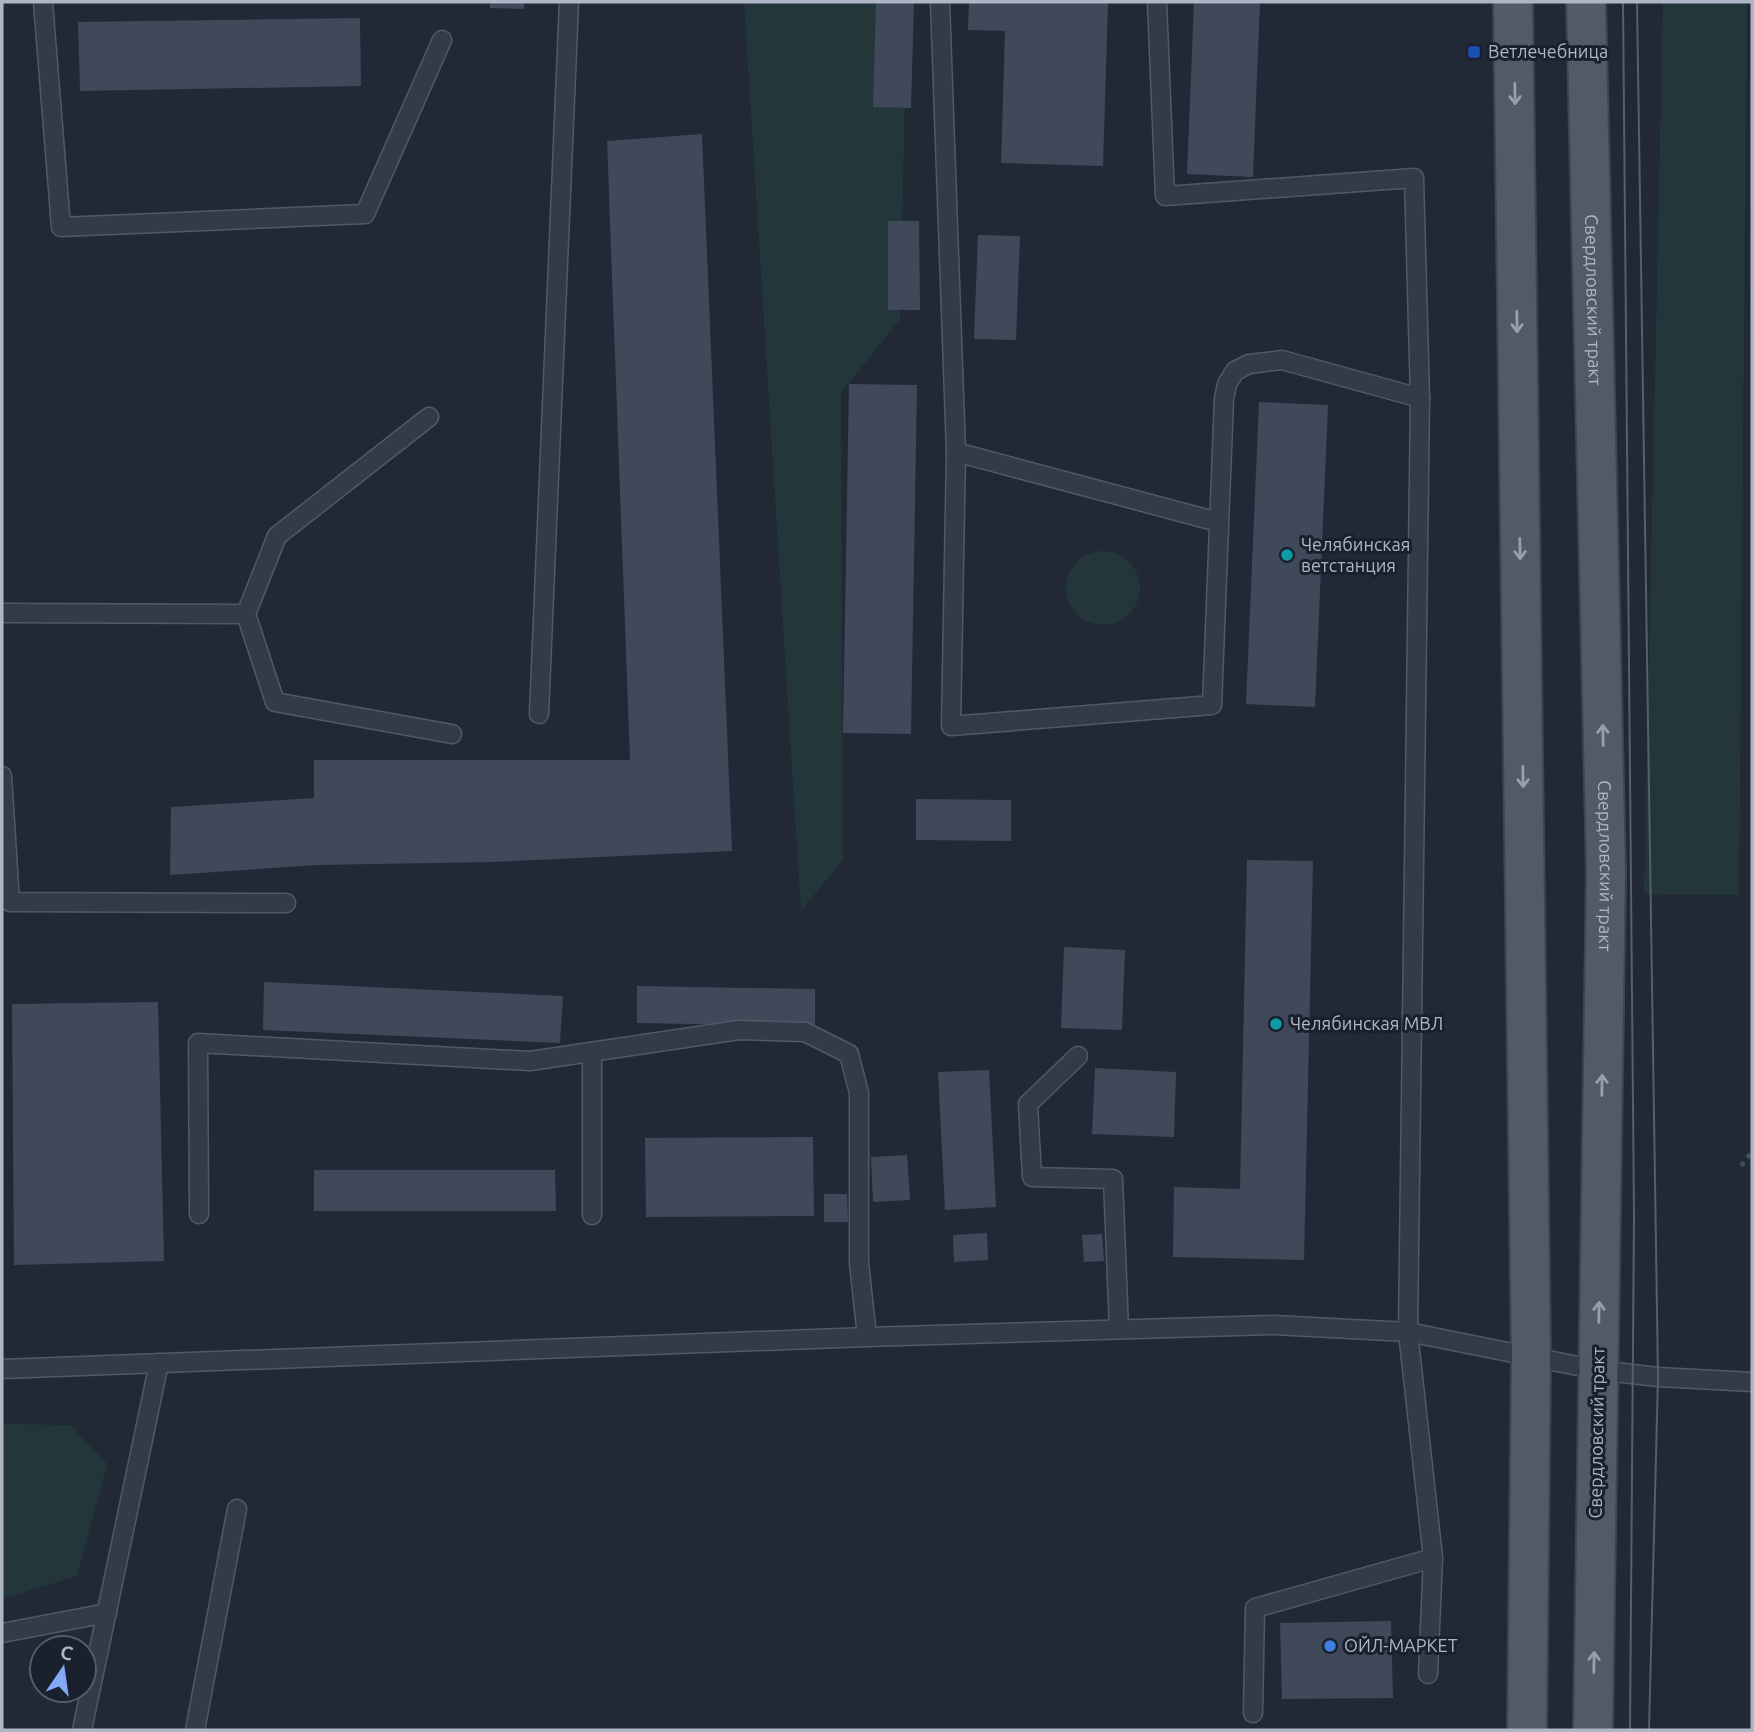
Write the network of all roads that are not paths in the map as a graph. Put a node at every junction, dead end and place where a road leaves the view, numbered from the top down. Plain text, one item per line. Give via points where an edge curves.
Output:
1 (43, 2) edge
2 (569, 2) edge
3 (940, 2) edge
4 (1157, 2) edge
5 (1513, 2) edge
6 (1586, 2) edge
7 (442, 40) dead end
8 (1420, 398) junction
9 (429, 416) dead end
10 (956, 452) junction
11 (1218, 523) junction
12 (2, 613) edge
13 (246, 614) junction
14 (539, 713) dead end
15 (452, 734) dead end
16 (2, 776) edge
17 (286, 903) dead end
18 (592, 1052) junction
19 (1078, 1056) dead end
20 (199, 1214) dead end
21 (592, 1214) dead end
22 (1119, 1329) junction
23 (1408, 1332) junction
24 (867, 1337) junction
25 (1531, 1358) junction
26 (159, 1363) junction
27 (2, 1369) edge
28 (1598, 1370) junction
29 (1752, 1382) edge
30 (237, 1509) dead end
31 (1433, 1558) junction
32 (107, 1613) junction
33 (2, 1633) edge
34 (1427, 1674) dead end
35 (1253, 1713) dead end
36 (82, 1730) edge
37 (195, 1730) edge
38 (1527, 1730) edge
39 (1593, 1730) edge

1 - 7 lane via 61,228 365,214
2 - 14 lane
3 - 10 lane
4 - 8 lane via 1165,197 1414,178
5 -> 25 main road
28 -> 6 main road, Свердловский тракт via 1606,871
8 - 11 lane via 1282,360 1249,364 1236,371 1224,399
8 - 23 lane
9 - 13 lane via 277,536
10 - 11 lane
10 - 11 lane via 951,726 1212,705
12 - 13 lane
13 - 15 lane via 275,702
16 - 17 lane via 10,902
18 - 20 lane via 530,1061 198,1043
18 - 21 lane
18 - 24 lane via 739,1030 805,1032 849,1054 859,1093 859,1263
19 - 22 lane via 1028,1104 1032,1177 1114,1179
22 - 23 lane via 1274,1325
22 - 24 lane
23 - 25 lane
23 - 31 lane
24 - 26 lane
25 - 28 lane
25 - 38 main road
26 - 27 lane
26 - 32 lane
28 - 29 lane
39 -> 28 main road, Свердловский тракт
30 - 37 lane
31 - 34 lane
31 - 35 lane via 1255,1608
32 - 33 lane
32 - 36 lane

